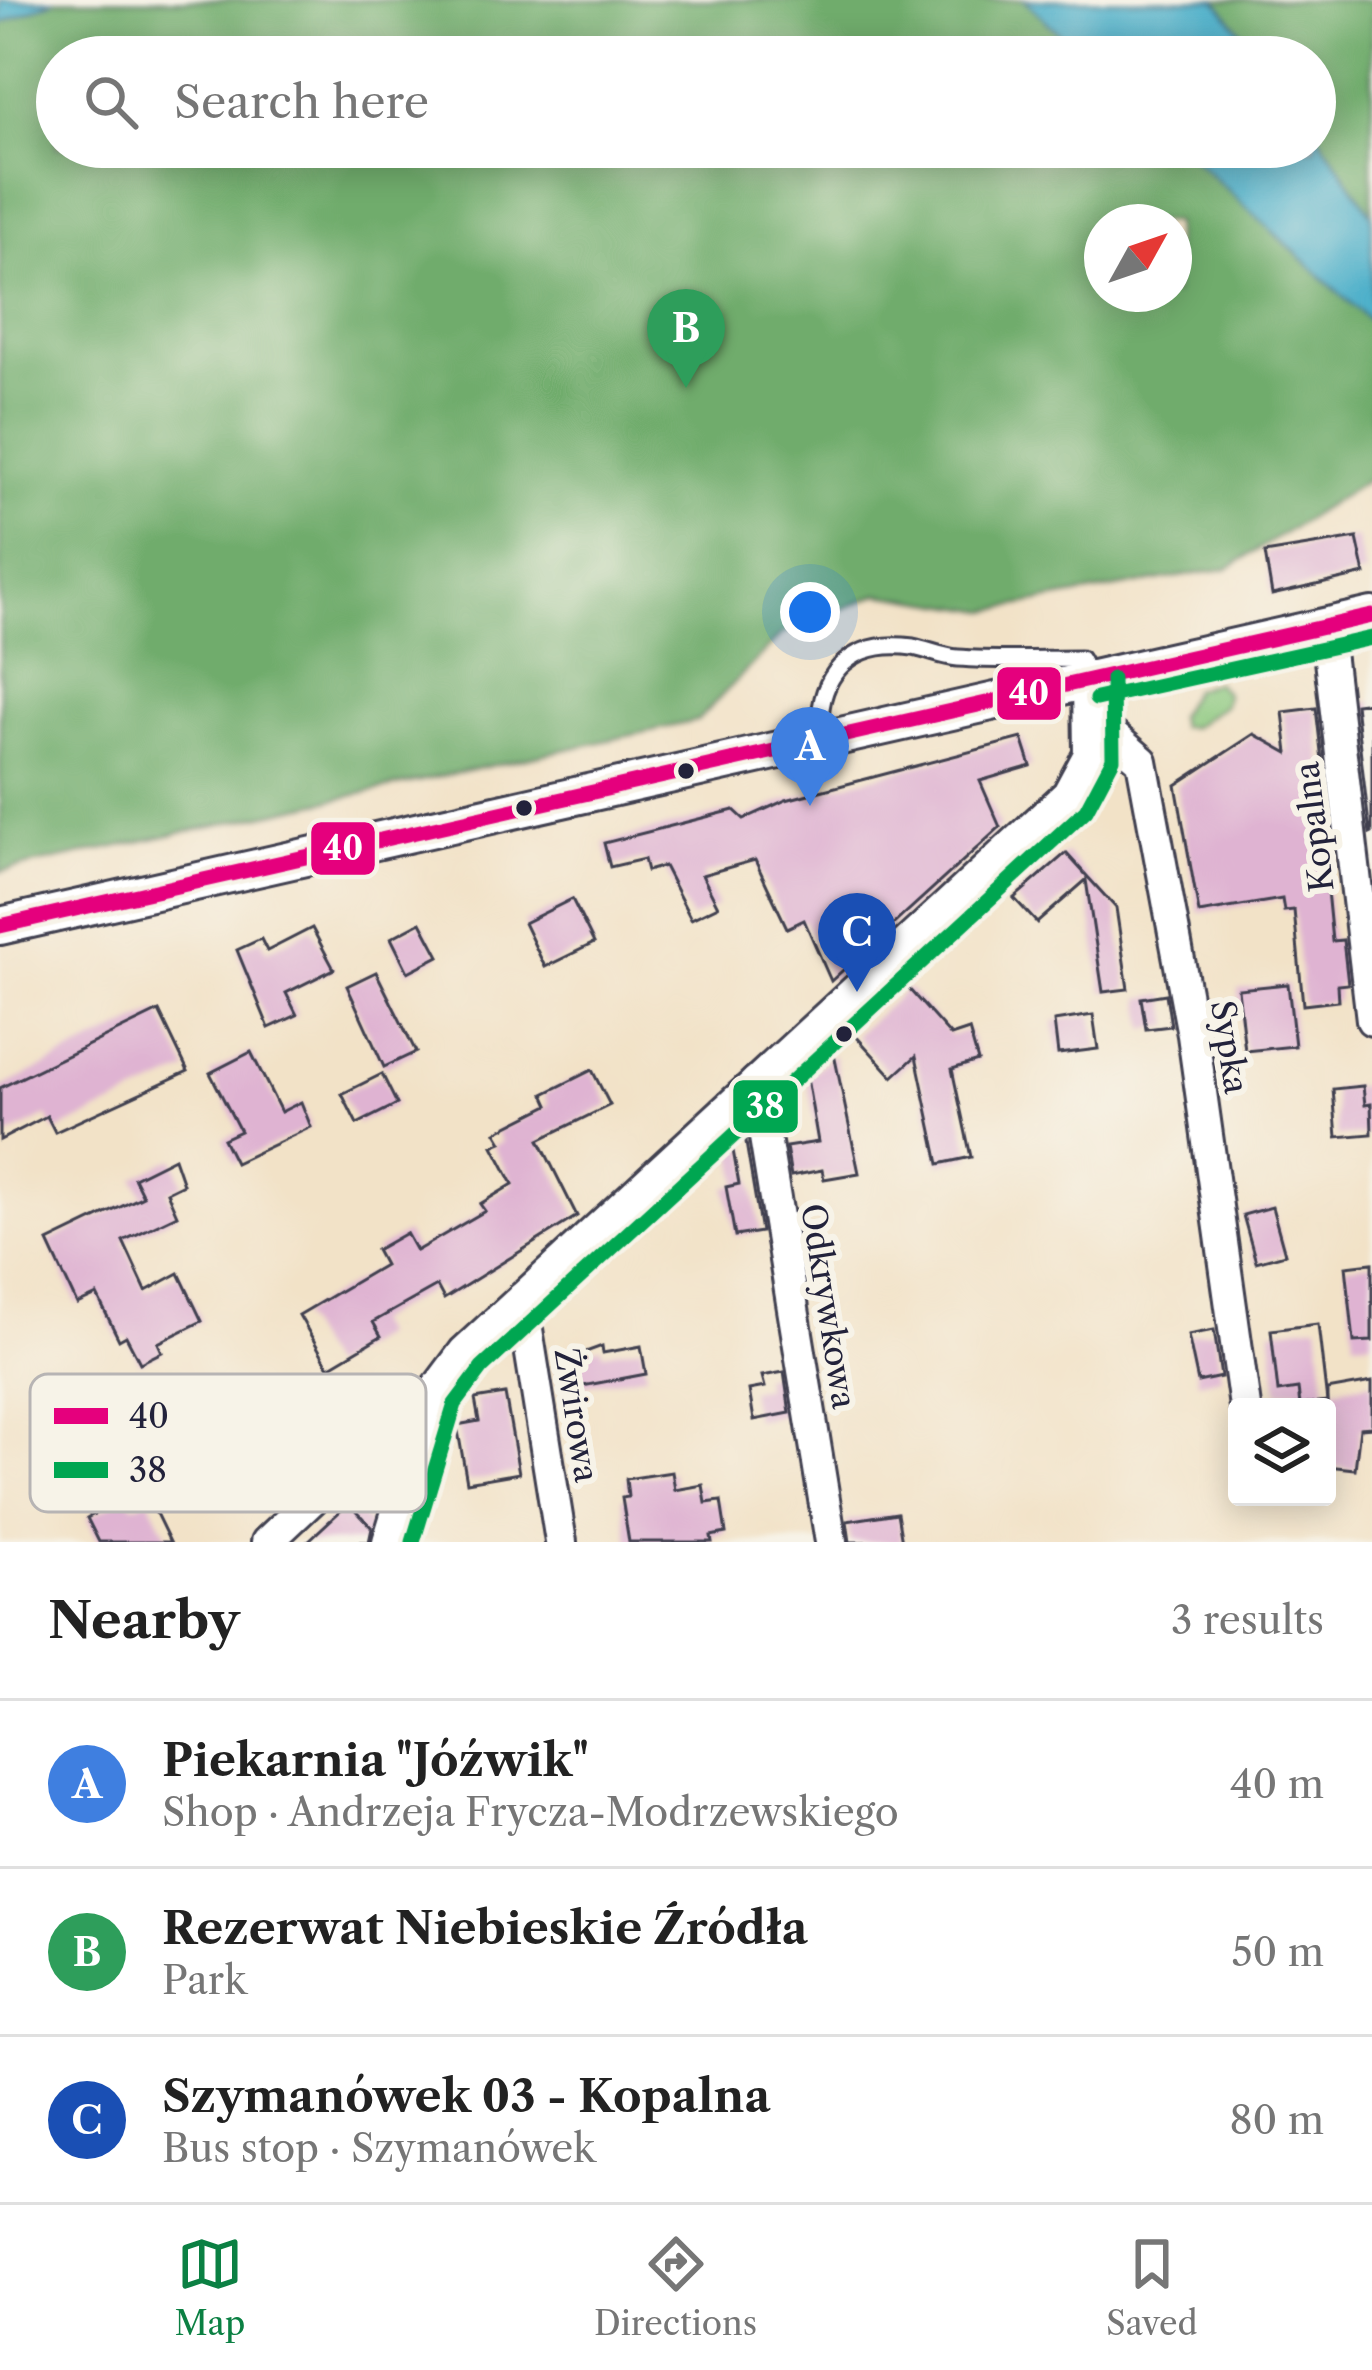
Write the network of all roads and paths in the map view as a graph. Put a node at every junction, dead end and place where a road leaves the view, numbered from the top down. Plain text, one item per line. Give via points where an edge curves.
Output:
1 (1372, 616) edge
2 (1326, 626) junction
3 (1091, 679) junction
4 (1096, 721) junction
5 (821, 740) junction
6 (0, 926) edge
7 (1372, 1020) edge
8 (756, 1082) junction
9 (522, 1298) junction
10 (436, 1394) junction
11 (1244, 1398) edge
12 (426, 1402) edge
13 (426, 1427) edge
14 (299, 1512) edge
15 (400, 1512) edge
16 (267, 1542) edge
17 (391, 1542) edge
18 (561, 1542) edge
19 (831, 1542) edge

1 - 2 street
2 - 3 street
2 - 7 street, Kopalna
3 - 4 street
3 - 5 street
3 - 5 lane via 1080,659 868,648 834,668 822,692
4 - 8 street via 1092,755 1070,796
4 - 11 street, Sypka via 1142,761 1193,1035
5 - 6 street
8 - 9 street
8 - 19 street, Odkrywkowa
9 - 10 street
9 - 18 street, Żwirowa
10 - 12 street
10 - 13 street
14 - 16 street
15 - 17 street

